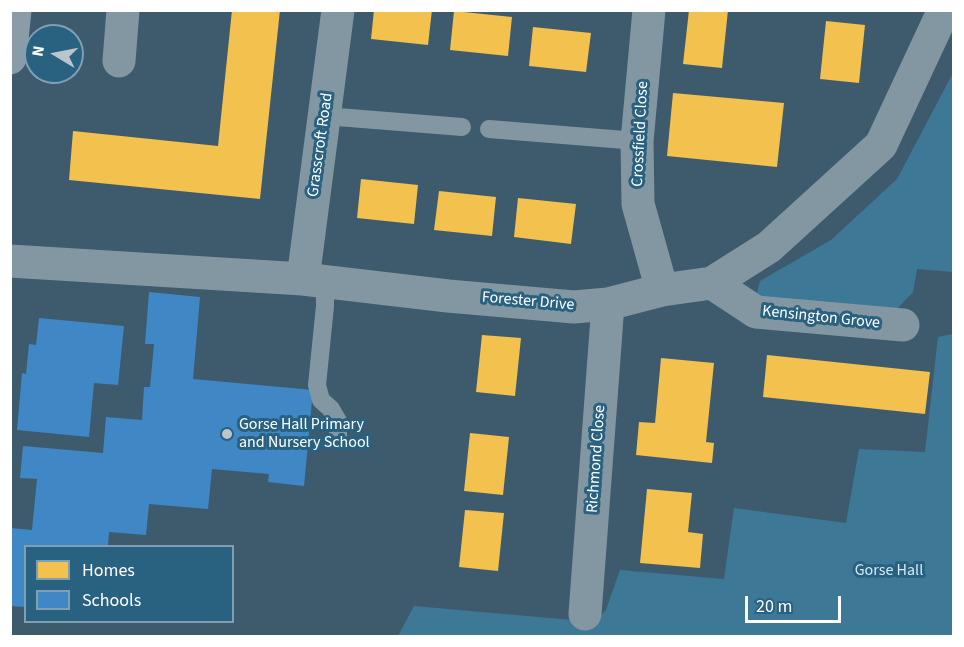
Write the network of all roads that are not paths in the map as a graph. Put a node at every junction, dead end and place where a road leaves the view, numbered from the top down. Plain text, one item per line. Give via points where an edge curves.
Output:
1 (15, 10) edge
2 (123, 10) edge
3 (338, 10) edge
4 (649, 10) edge
5 (947, 13) edge
6 (10, 58) edge
7 (119, 61) dead end
8 (325, 116) junction
9 (462, 127) dead end
10 (489, 129) dead end
11 (637, 141) junction
12 (10, 261) edge
13 (314, 280) junction
14 (712, 283) junction
15 (662, 290) junction
16 (608, 304) junction
17 (903, 326) dead end
18 (338, 441) dead end
19 (585, 614) dead end

1 - 6 main road
2 - 7 street
3 - 8 street, Grasscroft Road
4 - 11 street, Crossfield Close
5 - 14 street, Forester Drive via 881,145 769,247
8 - 9 lane
8 - 13 street, Grasscroft Road
10 - 11 lane
11 - 15 street, Crossfield Close via 638,204
12 - 13 street, Forester Drive
13 - 16 street, Forester Drive via 574,308
13 - 18 lane via 325,306 317,385 321,400 338,421
14 - 15 street, Forester Drive
14 - 17 street, Kensington Grove via 756,312
15 - 16 street, Forester Drive
16 - 19 street, Richmond Close

